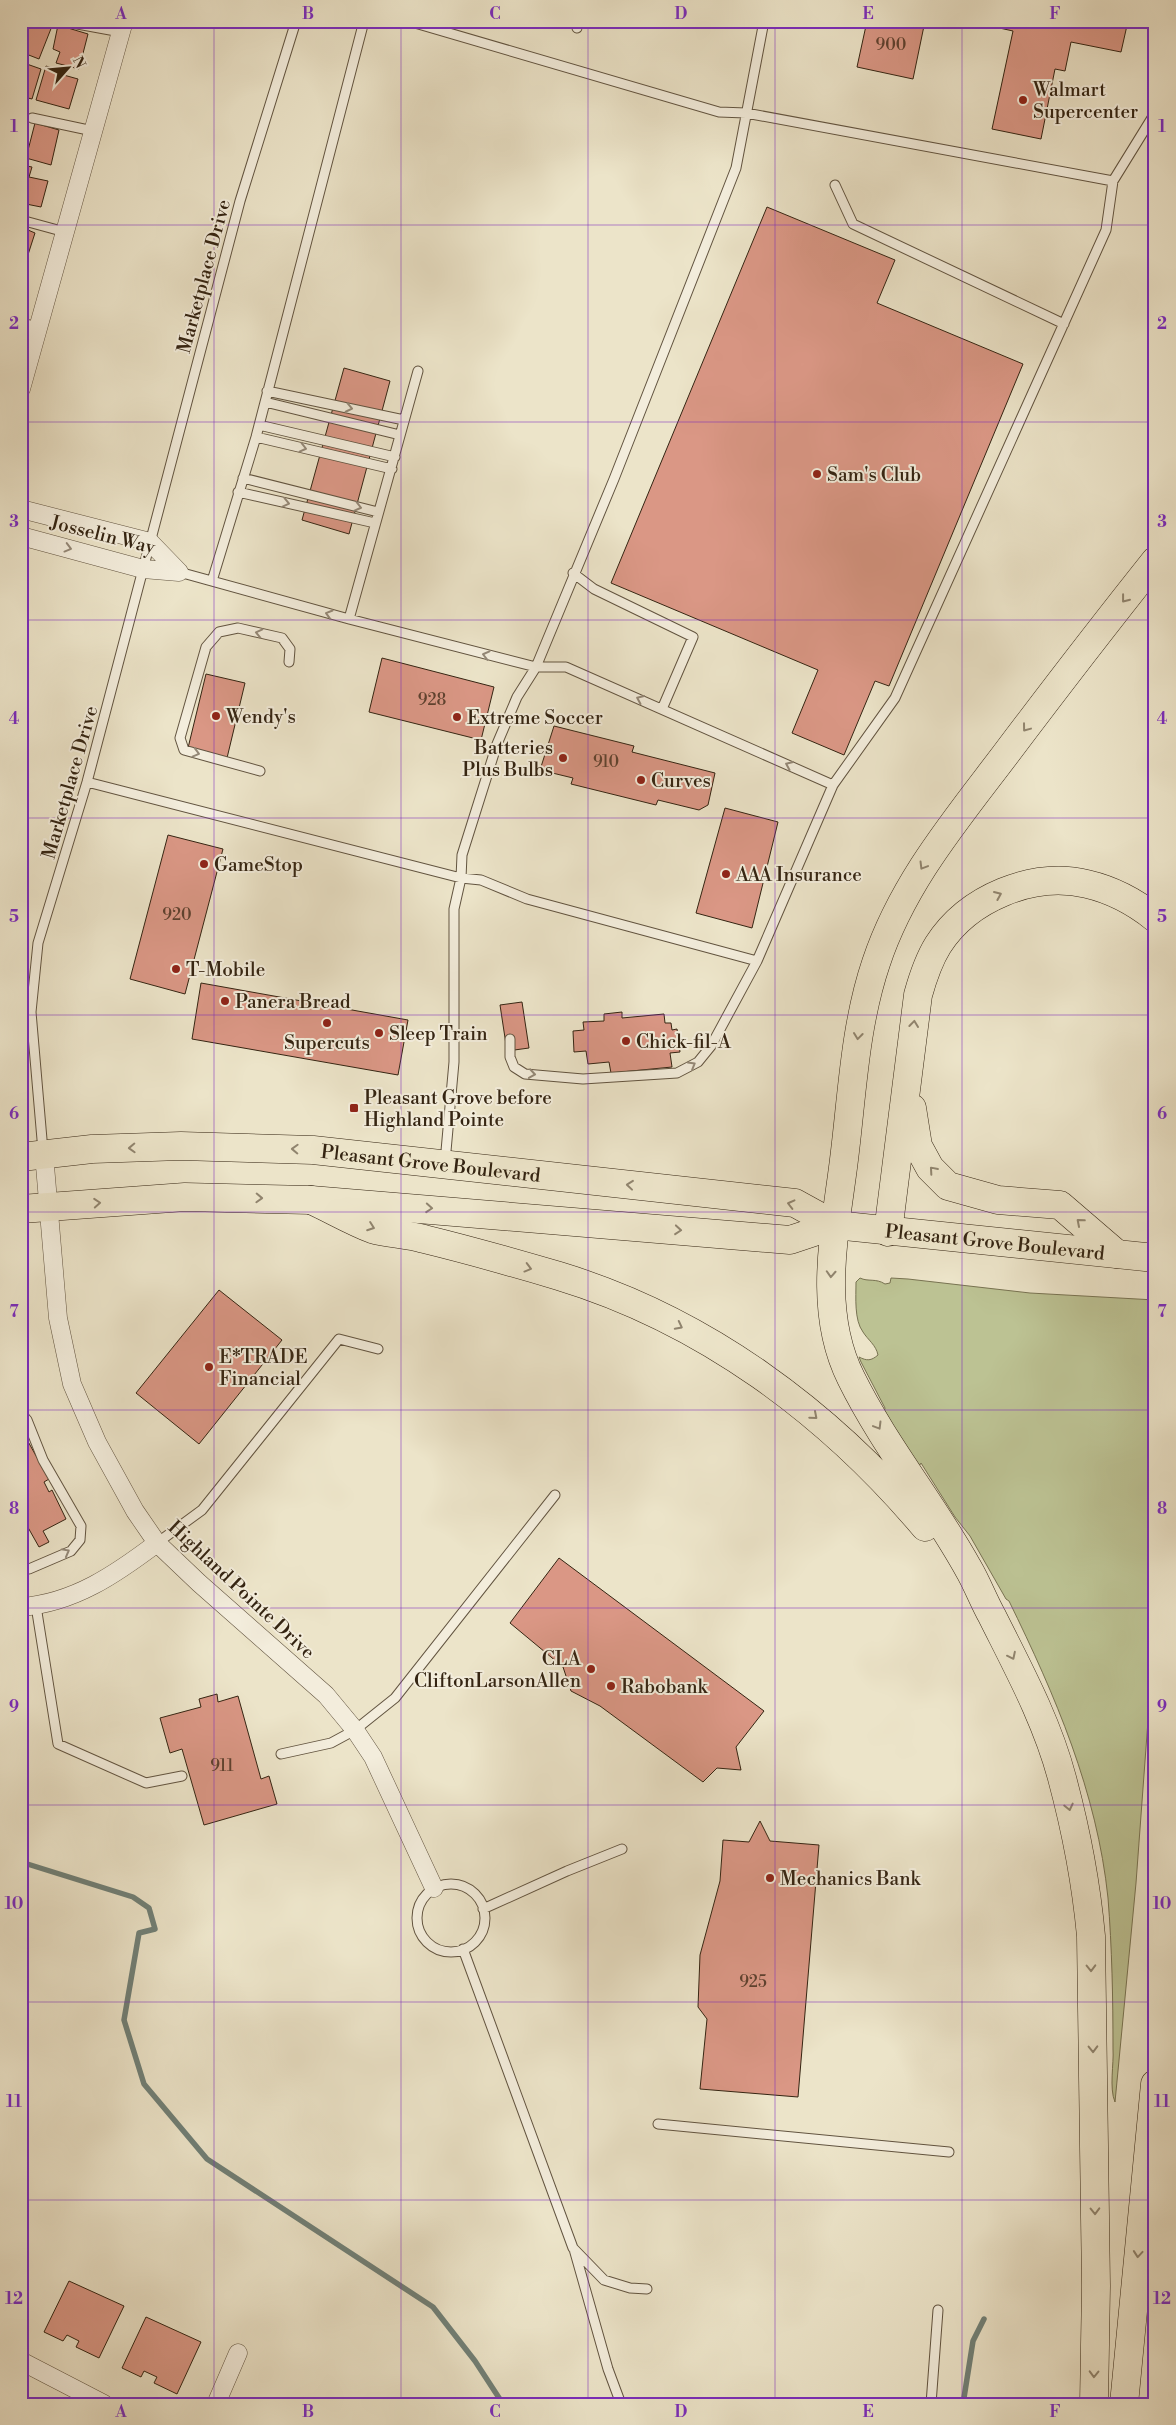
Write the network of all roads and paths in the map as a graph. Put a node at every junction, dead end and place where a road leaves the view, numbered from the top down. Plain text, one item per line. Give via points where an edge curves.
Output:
1 (61, 21) edge
2 (296, 21) edge
3 (364, 21) edge
4 (408, 21) edge
5 (764, 21) edge
6 (122, 27) edge
7 (746, 113) junction
8 (1155, 113) edge
9 (32, 118) dead end
10 (93, 131) junction
11 (1113, 180) junction
12 (835, 185) dead end
13 (21, 220) edge
14 (65, 232) junction
15 (21, 324) edge
16 (1064, 324) junction
17 (38, 328) junction
18 (418, 371) dead end
19 (21, 389) edge
20 (268, 391) junction
21 (265, 402) junction
22 (404, 420) junction
23 (259, 425) junction
24 (400, 435) junction
25 (256, 437) junction
26 (394, 457) junction
27 (392, 470) junction
28 (243, 478) junction
29 (238, 492) junction
30 (21, 509) edge
31 (378, 512) junction
32 (375, 523) junction
33 (21, 536) edge
34 (150, 542) junction
35 (1155, 561) edge
36 (143, 569) junction
37 (179, 572) junction
38 (573, 573) junction
39 (212, 581) junction
40 (349, 620) junction
41 (289, 662) dead end
42 (536, 667) junction
43 (662, 709) junction
44 (260, 771) dead end
45 (87, 782) junction
46 (833, 785) junction
47 (461, 878) junction
48 (1155, 918) edge
49 (756, 960) junction
50 (510, 1039) dead end
51 (910, 1072) junction
52 (32, 1156) edge
53 (445, 1165) junction
54 (311, 1200) junction
55 (48, 1206) junction
56 (21, 1209) edge
57 (834, 1225) junction
58 (888, 1232) junction
59 (1117, 1254) junction
60 (1155, 1258) edge
61 (378, 1349) dead end
62 (21, 1413) edge
63 (555, 1495) dead end
64 (157, 1543) junction
65 (21, 1569) edge
66 (29, 1607) edge
67 (990, 1612) junction
68 (355, 1730) junction
69 (281, 1754) dead end
70 (182, 1776) dead end
71 (622, 1849) dead end
72 (434, 1888) junction
73 (483, 1909) junction
74 (462, 1949) junction
75 (1155, 2084) edge
76 (658, 2124) dead end
77 (949, 2152) dead end
78 (573, 2248) junction
79 (646, 2290) dead end
80 (938, 2310) dead end
81 (238, 2353) dead end
82 (21, 2362) edge
83 (104, 2404) edge
84 (216, 2404) edge
85 (621, 2404) edge
86 (931, 2404) edge
87 (1094, 2404) edge
88 (1124, 2404) edge

1 - 6 lane
2 - 34 lane, Marketplace Drive via 240,201
3 - 20 lane
4 - 7 lane via 720,112
5 - 7 lane
6 - 10 street
7 - 11 lane
7 - 38 lane via 736,168 617,471
8 - 11 lane
9 - 10 lane
10 - 14 street
11 - 16 lane via 1106,230
12 - 16 lane via 853,224
13 - 14 lane
14 - 17 street
15 - 17 lane
16 - 46 lane via 895,698
17 - 19 street
18 - 22 lane
20 - 21 lane
20 -> 22 lane
21 - 23 lane
21 - 24 lane
22 - 24 lane
23 - 25 lane
23 - 26 lane
24 - 26 lane
25 -> 27 lane
25 - 28 lane
26 - 27 lane
27 - 31 lane
28 - 29 lane
28 -> 31 lane
29 -> 32 lane
29 - 39 lane
30 - 34 street, Josselin Way
31 - 32 lane
32 - 40 lane
33 -> 36 street, Josselin Way
34 - 36 lane, Marketplace Drive
34 - 37 street, Josselin Way
35 -> 57 main road via 933,849 898,908 876,964 860,1023
36 - 37 street, Josselin Way
36 - 45 lane, Marketplace Drive
37 - 39 lane
38 - 42 lane
38 - 43 lane via 594,590 693,637
40 -> 39 lane
42 -> 40 lane
41 -> 44 lane via 290,649 282,638 238,628 219,632 206,647 180,738 184,750
43 -> 42 lane via 566,667
42 - 47 lane via 518,697 497,744 462,855
46 -> 43 lane
45 - 47 lane
45 - 52 lane, Marketplace Drive via 38,943 31,1012
46 - 49 lane
47 - 49 lane via 481,880 527,899
47 - 53 lane via 454,909 454,1062
51 -> 48 main road via 918,995 925,969 952,927 993,896 1042,882 1072,882 1112,892
50 -> 49 lane via 510,1057 514,1067 525,1074 583,1079 677,1073 698,1062 711,1046
51 - 58 main road
59 -> 51 main road via 1060,1205 998,1200 948,1186 930,1168 918,1146 913,1124
53 -> 52 main road, Pleasant Grove Boulevard via 313,1150 181,1146
52 - 55 street, Highland Pointe Drive
57 -> 53 main road, Pleasant Grove Boulevard via 795,1203
55 -> 54 main road, Pleasant Grove Boulevard via 185,1197
54 -> 57 main road, Pleasant Grove Boulevard via 790,1240
54 -> 67 main road via 373,1229 423,1238 560,1277 636,1304 700,1336 774,1384 852,1448 930,1533
55 - 56 main road, Pleasant Grove Boulevard
55 - 64 street, Highland Pointe Drive via 58,1318 72,1384 97,1442
57 - 58 main road, Pleasant Grove Boulevard
57 -> 67 main road via 833,1318 837,1342 849,1376 877,1426 968,1567
58 - 59 main road, Pleasant Grove Boulevard
59 - 60 main road, Pleasant Grove Boulevard
61 - 64 lane via 339,1339 202,1510
65 -> 62 lane via 29,1569 71,1551 80,1540 81,1526 43,1460
63 - 68 lane via 395,1698
64 - 66 street via 94,1586
64 - 68 street, Highland Pointe Drive via 326,1695
66 - 70 lane via 58,1744 146,1784
67 -> 87 main road via 1030,1693 1061,1774 1087,1893 1092,2000 1096,2286
68 - 69 lane via 331,1743
68 - 72 street, Highland Pointe Drive via 373,1757
71 - 73 lane
72 - 73 lane via 456,1884 466,1888 475,1894
72 - 74 lane via 418,1908 420,1932 432,1946 441,1950
73 - 74 lane via 481,1933 475,1942
74 - 78 lane
75 -> 88 main road
76 - 77 lane
78 - 79 lane via 604,2280
78 - 85 lane
80 - 86 lane
81 - 84 street
82 - 83 street

